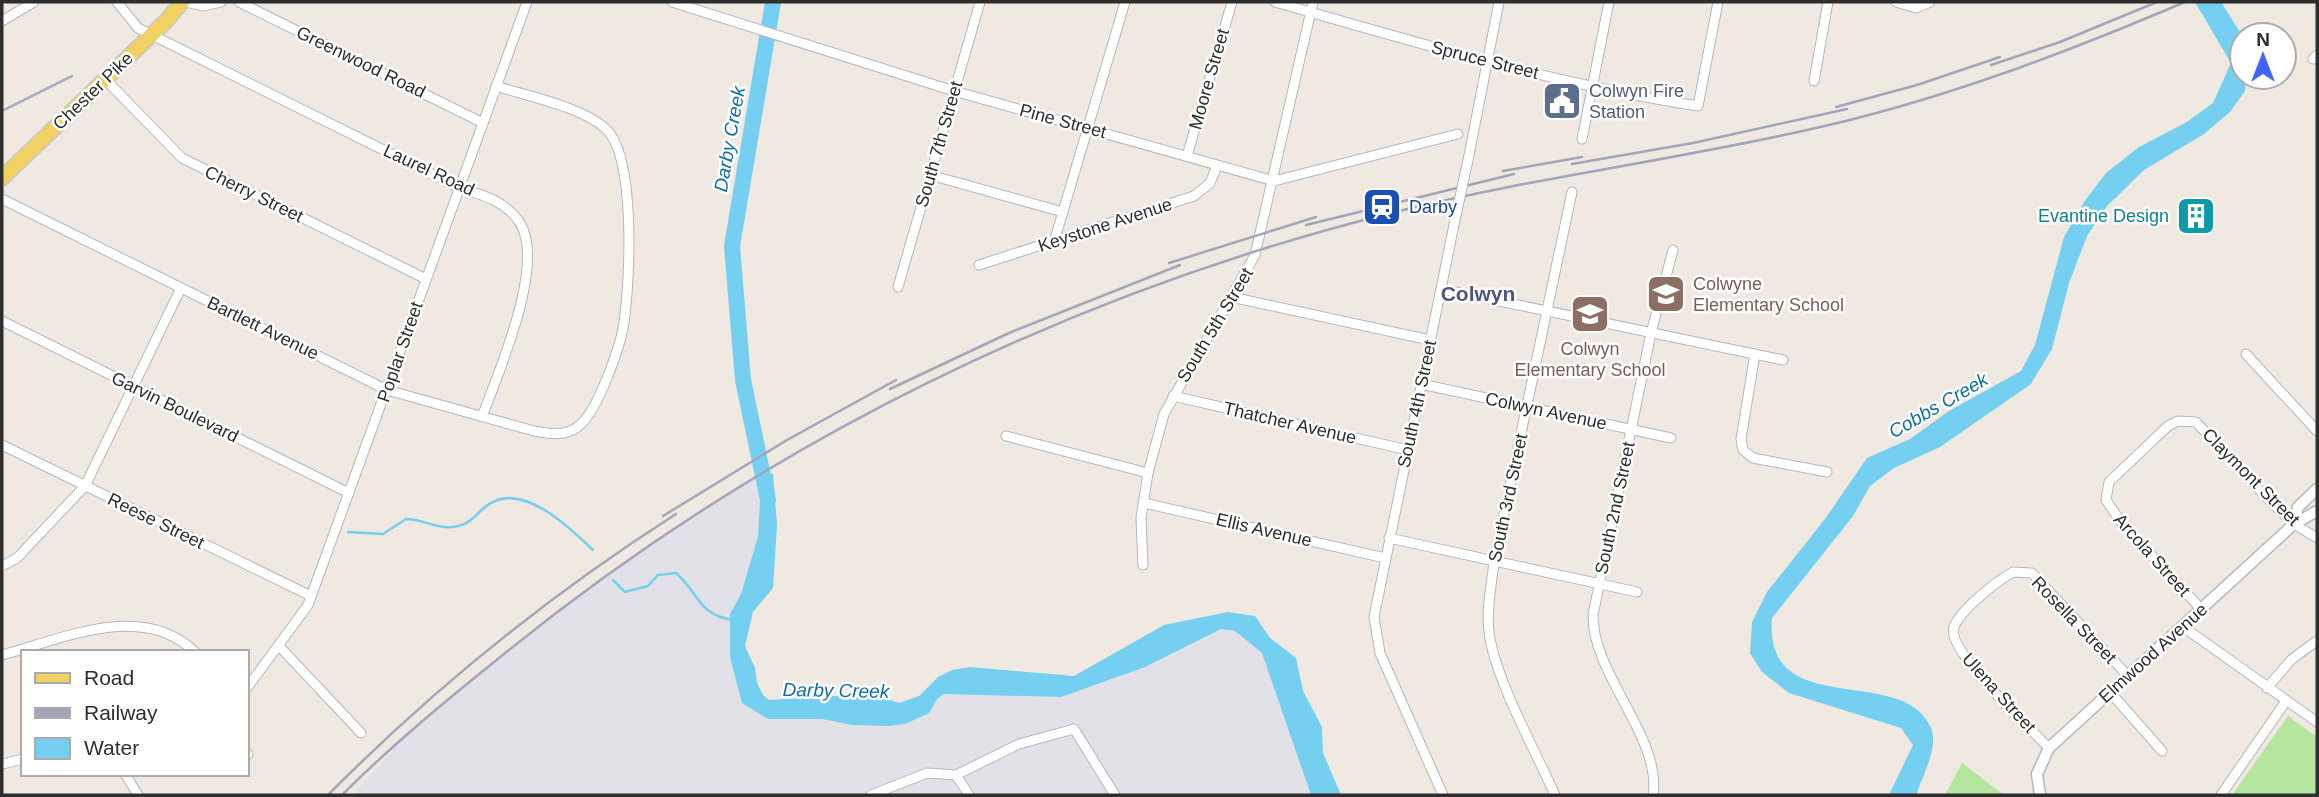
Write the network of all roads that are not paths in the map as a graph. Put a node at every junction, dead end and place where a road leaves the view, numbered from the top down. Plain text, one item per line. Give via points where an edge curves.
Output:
1 (34, 2) edge
2 (117, 2) edge
3 (184, 2) edge
4 (221, 2) edge
5 (239, 2) edge
6 (527, 2) edge
7 (675, 2) edge
8 (980, 2) edge
9 (1125, 2) edge
10 (1232, 2) edge
11 (1275, 2) edge
12 (1499, 2) edge
13 (1609, 2) edge
14 (1718, 2) edge
15 (1828, 2) edge
16 (1896, 2) edge
17 (1930, 2) edge
18 (1312, 7) edge
19 (2, 20) edge
20 (152, 34) junction
21 (1486, 62) junction
22 (105, 79) junction
23 (1814, 81) dead end
24 (496, 86) junction
25 (1593, 86) junction
26 (954, 91) junction
27 (483, 123) junction
28 (1089, 127) junction
29 (1458, 134) dead end
30 (1582, 139) dead end
31 (1187, 156) junction
32 (1217, 166) junction
33 (930, 175) junction
34 (2, 178) edge
35 (1274, 181) junction
36 (460, 188) junction
37 (1572, 192) dead end
38 (2, 199) edge
39 (1063, 212) junction
40 (1054, 242) junction
41 (1673, 250) dead end
42 (979, 265) dead end
43 (426, 279) junction
44 (898, 287) dead end
45 (181, 288) junction
46 (1441, 289) junction
47 (1231, 297) junction
48 (1545, 311) junction
49 (2, 321) edge
50 (1651, 333) junction
51 (1430, 340) junction
52 (2246, 354) dead end
53 (1755, 355) junction
54 (1783, 360) dead end
55 (1421, 384) junction
56 (133, 386) junction
57 (387, 390) junction
58 (1173, 396) junction
59 (1527, 407) junction
60 (482, 416) junction
61 (1632, 430) junction
62 (2317, 431) edge
63 (1006, 436) dead end
64 (1671, 438) dead end
65 (2, 444) edge
66 (1408, 450) junction
67 (1148, 472) junction
68 (1826, 472) dead end
69 (85, 486) junction
70 (2317, 489) edge
71 (349, 493) junction
72 (2106, 498) joint
73 (1144, 503) junction
74 (2317, 511) edge
75 (2294, 524) junction
76 (1389, 538) junction
77 (2317, 538) edge
78 (1385, 558) junction
79 (1494, 561) junction
80 (1143, 565) dead end
81 (2, 566) edge
82 (1599, 583) junction
83 (1637, 592) dead end
84 (311, 596) junction
85 (2201, 609) junction
86 (2182, 626) junction
87 (1953, 636) joint
88 (2315, 642) dead end
89 (279, 646) junction
90 (21, 650) edge
91 (22, 650) edge
92 (192, 650) edge
93 (2, 655) edge
94 (2127, 676) junction
95 (248, 687) edge
96 (2267, 688) junction
97 (2110, 692) junction
98 (2286, 701) junction
99 (2317, 722) edge
100 (360, 733) dead end
101 (2049, 748) junction
102 (2162, 751) dead end
103 (21, 759) edge
104 (2, 764) edge
105 (956, 775) junction
106 (126, 776) edge
107 (138, 795) edge
108 (870, 795) edge
109 (969, 795) edge
110 (1115, 795) edge
111 (1443, 795) edge
112 (1555, 795) edge
113 (1653, 795) edge
114 (2039, 795) edge
115 (2221, 795) edge

1 - 19 street
2 - 20 street via 138,28
3 - 4 street via 203,6
3 - 20 main road, Chester Pike
5 - 27 street, Greenwood Road
6 - 24 street, Poplar Street
7 - 26 street, Pine Street
8 - 26 street, South 7th Street
9 - 28 street
10 - 31 street, Moore Street
11 - 18 street, Spruce Street
12 - 21 street, South 4th Street
13 - 25 street
14 - 25 street, Spruce Street via 1698,106
15 - 23 street
16 - 17 street via 1916,8
18 - 21 street, Spruce Street
18 - 35 street, South 5th Street
20 - 22 main road, Chester Pike
20 - 36 street, Laurel Road
21 - 25 street, Spruce Street
21 - 46 street, South 4th Street, bridge
22 - 34 main road, Chester Pike
22 - 43 street, Cherry Street via 182,158
24 - 27 street, Poplar Street
24 - 60 street, Bartlett Avenue via 588,117 606,128 622,155 628,245 624,325 597,400 580,425 559,435
25 - 30 street
26 - 28 street, Pine Street
26 - 33 street, South 7th Street
27 - 36 street, Poplar Street
28 - 31 street, Pine Street
28 - 39 street
29 - 35 street, Pine Street
31 - 32 street, Pine Street
32 - 35 street, Pine Street
32 - 40 street, Keystone Avenue via 1210,183 1194,196
33 - 39 street
33 - 44 street, South 7th Street
35 - 47 street, South 5th Street via 1255,255
36 - 43 street, Poplar Street
36 - 60 street, Laurel Road via 512,212 527,243 521,308
37 - 48 street, South 3rd Street
38 - 45 street, Bartlett Avenue
39 - 40 street
40 - 42 street, Keystone Avenue
41 - 50 street, South 2nd Street
43 - 57 street, Poplar Street
45 - 56 street
45 - 57 street, Bartlett Avenue
46 - 48 street
46 - 51 street, South 4th Street
47 - 51 street
47 - 58 street, South 5th Street
48 - 50 street
48 - 59 street, South 3rd Street
49 - 56 street, Garvin Boulevard
50 - 53 street
50 - 61 street, South 2nd Street
51 - 55 street, South 4th Street
52 - 62 street
53 - 54 street
53 - 68 street via 1743,450 1753,458
55 - 59 street, Colwyn Avenue
55 - 66 street, South 4th Street
56 - 69 street
56 - 71 street, Garvin Boulevard
57 - 60 street, Bartlett Avenue
57 - 71 street, Poplar Street
58 - 66 street, Thatcher Avenue
58 - 67 street, South 5th Street
59 - 61 street, Colwyn Avenue
59 - 79 street, South 3rd Street
61 - 64 street, Colwyn Avenue
61 - 82 street, South 2nd Street
63 - 67 street
65 - 69 street, Reese Street
66 - 76 street, South 4th Street
67 - 73 street, South 5th Street
69 - 81 street via 18,558
69 - 84 street, Reese Street
70 - 75 street, Elmwood Avenue via 2298,507
71 - 84 street, Poplar Street
72 - 75 street, Claymont Street via 2109,482 2168,426 2196,422
72 - 85 street, Arcola Street via 2109,507
73 - 78 street, Ellis Avenue
73 - 80 street, South 5th Street
74 - 75 street, Elmwood Avenue
75 - 77 street, Claymont Street
75 - 85 street, Elmwood Avenue
76 - 78 street, South 4th Street
76 - 79 street
78 - 111 street, South 4th Street via 1375,608 1377,643
79 - 82 street
79 - 112 street, South 3rd Street via 1489,631 1494,658
82 - 83 street
82 - 113 street, South 2nd Street via 1594,630 1650,760
84 - 89 street, Poplar Street
85 - 86 street, Elmwood Avenue
86 - 94 street, Elmwood Avenue
86 - 96 street
87 - 94 street, Rosella Street via 1962,614 2018,570 2040,578
87 - 101 street, Ulena Street via 1969,663
88 - 96 street via 2291,660
89 - 95 street, Poplar Street
89 - 100 street
90 - 93 street
91 - 92 street via 124,625 156,628
94 - 97 street, Elmwood Avenue
96 - 98 street
97 - 101 street, Elmwood Avenue
97 - 102 street
98 - 99 street
98 - 115 street
101 - 114 street, Elmwood Avenue via 2037,774
103 - 104 street
105 - 108 street via 927,773
105 - 109 street
105 - 110 street via 1019,744 1074,729
106 - 107 street

